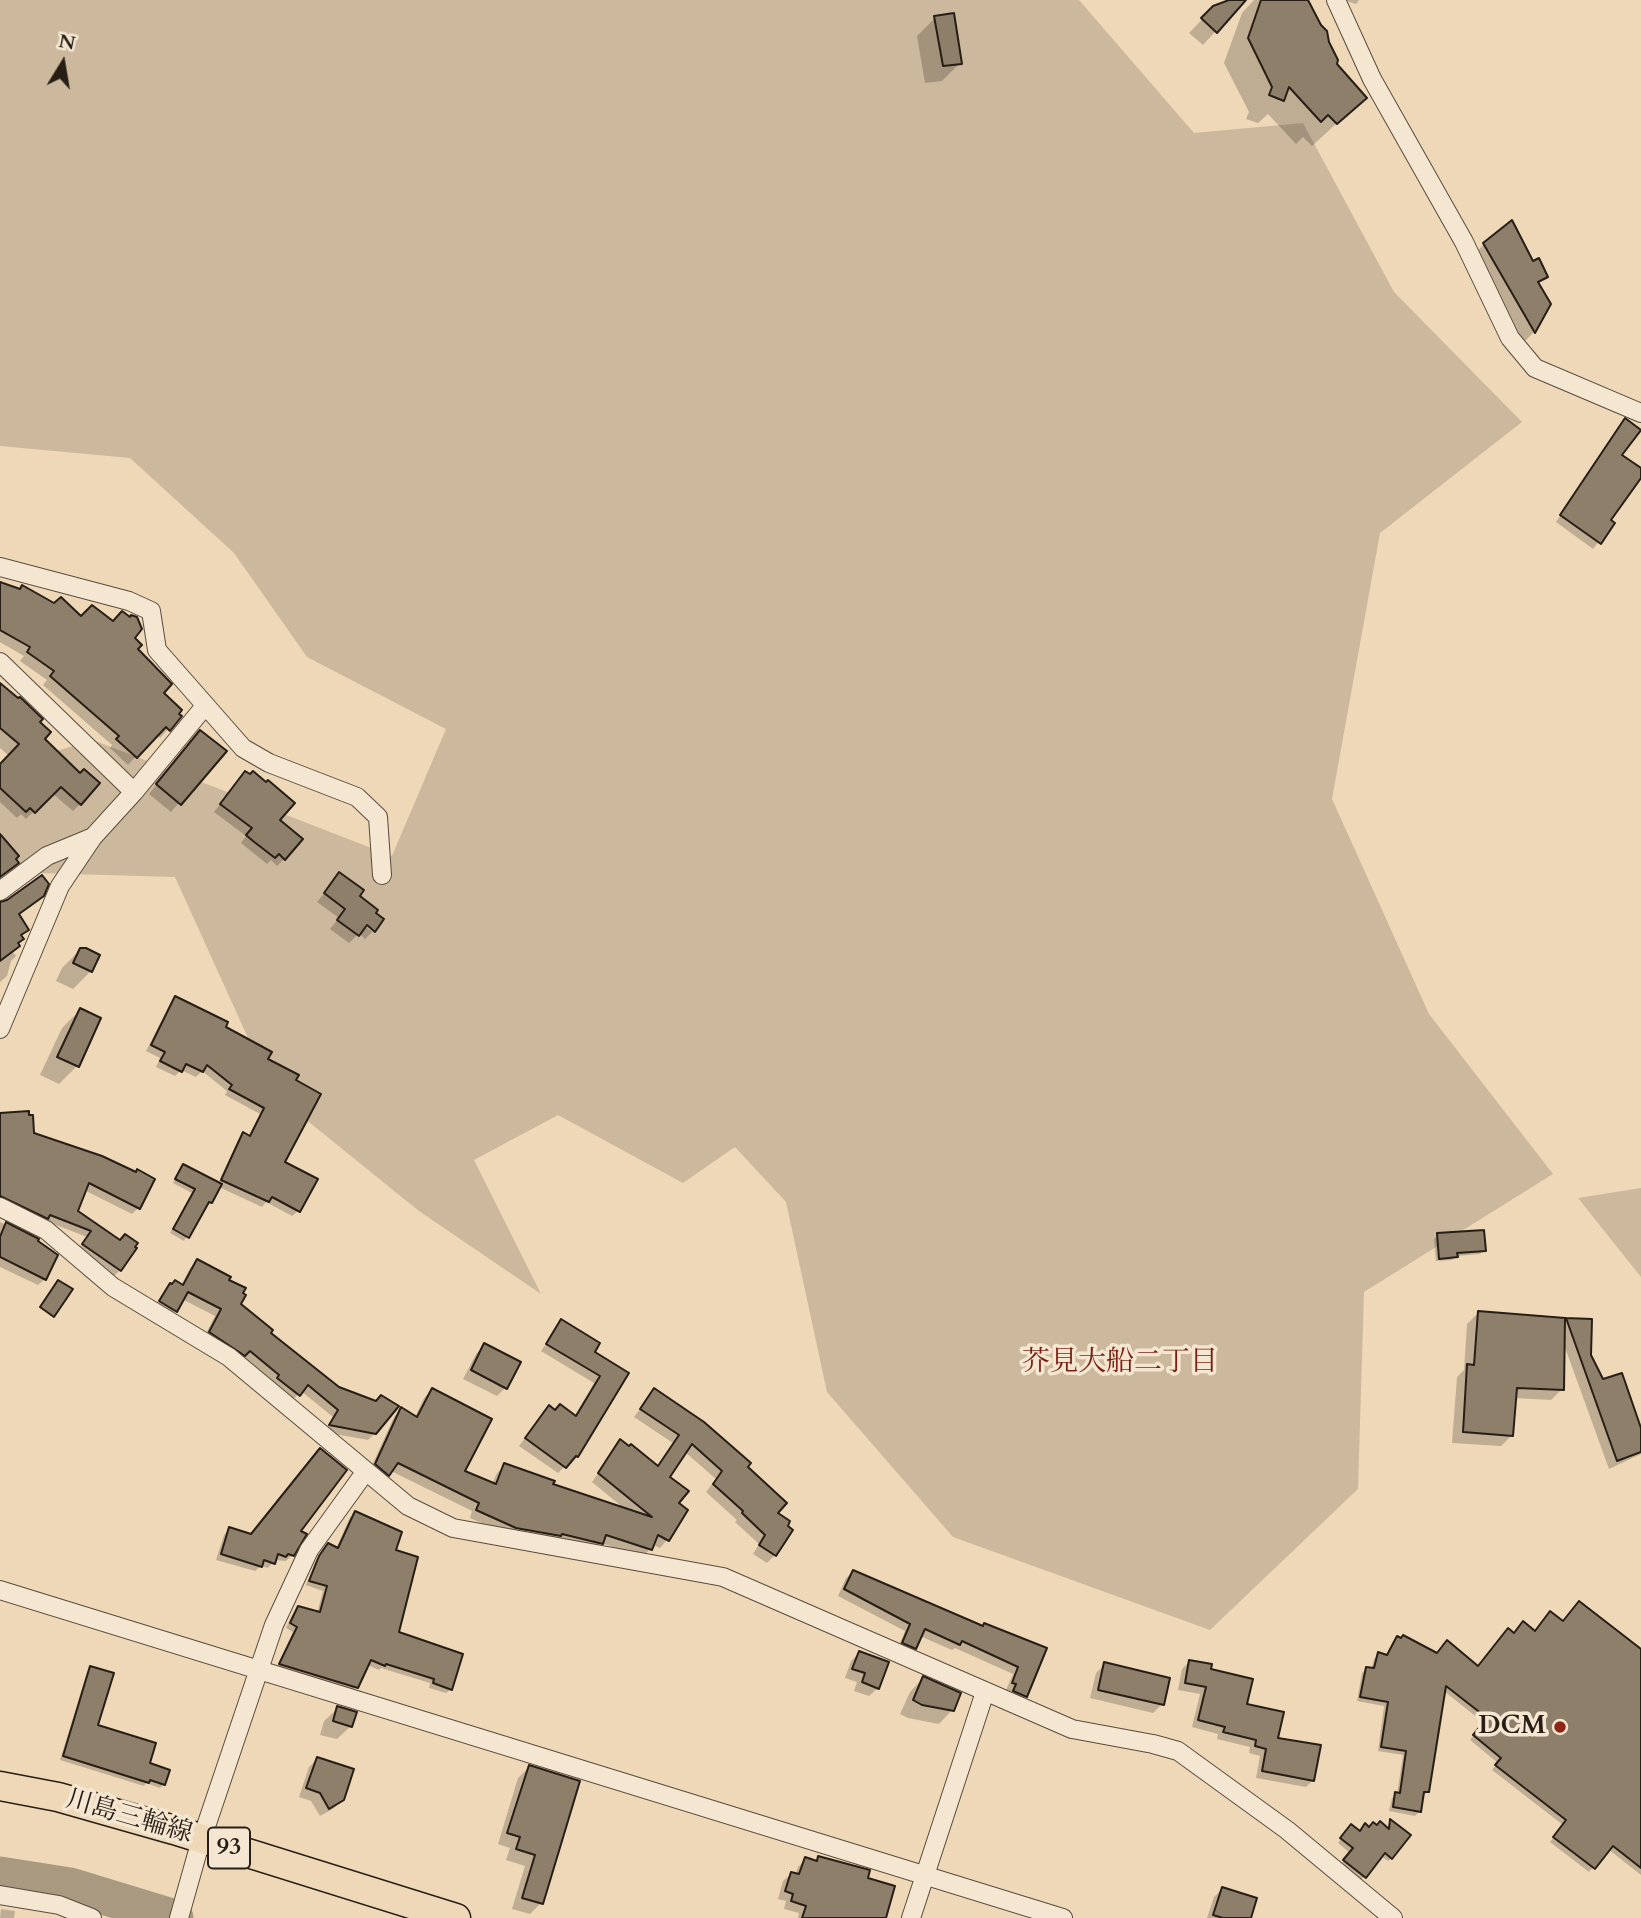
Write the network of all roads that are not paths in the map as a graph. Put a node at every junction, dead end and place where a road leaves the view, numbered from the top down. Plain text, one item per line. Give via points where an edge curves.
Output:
1 (1336, 0) edge
2 (1641, 413) edge
3 (0, 567) edge
4 (0, 662) edge
5 (205, 706) junction
6 (134, 792) junction
7 (93, 836) junction
8 (382, 875) dead end
9 (0, 891) edge
10 (0, 1029) edge
11 (0, 1207) edge
12 (366, 1471) junction
13 (0, 1590) edge
14 (258, 1670) junction
15 (985, 1692) junction
16 (0, 1786) edge
17 (200, 1843) junction
18 (926, 1875) junction
19 (0, 1895) edge
20 (92, 1918) edge
21 (179, 1918) edge
22 (456, 1918) edge
23 (912, 1918) edge
24 (1063, 1918) edge
25 (1393, 1918) edge

1 - 2 street via 1372,79 1464,242 1510,338 1535,368
3 - 5 street via 151,611 157,650
4 - 6 street
5 - 6 street
5 - 8 street via 243,748 269,763 358,797 378,817
6 - 7 street
7 - 9 street via 47,856
7 - 10 street via 60,886
11 - 12 street via 46,1230 113,1287 229,1357
12 - 14 street via 309,1550
12 - 15 street via 408,1506 453,1528 723,1577
13 - 14 street
14 - 17 street
14 - 18 street
15 - 18 street
15 - 25 street via 1072,1729 1178,1751 1287,1830
16 - 17 main road, 川島三輪線 / 93 via 58,1797
17 - 21 street
17 - 22 main road, 川島三輪線 / 93
18 - 23 street
18 - 24 street
19 - 20 street via 59,1905

